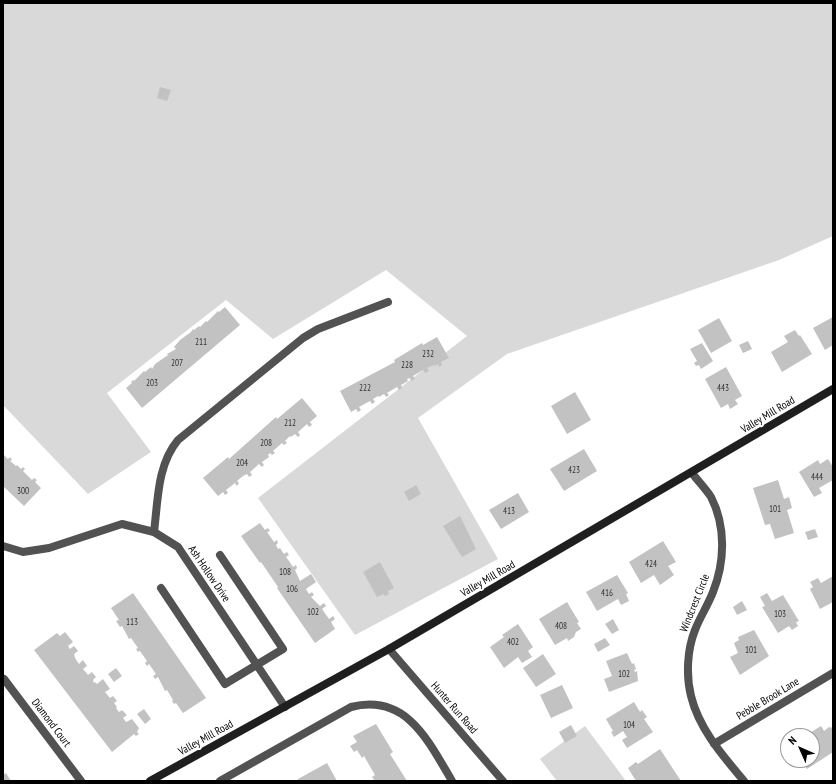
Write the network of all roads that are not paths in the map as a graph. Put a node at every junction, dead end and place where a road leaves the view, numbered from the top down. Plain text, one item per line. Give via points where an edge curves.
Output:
1 (388, 302) dead end
2 (833, 389) edge
3 (692, 473) junction
4 (154, 532) junction
5 (3, 546) edge
6 (220, 555) dead end
7 (161, 588) dead end
8 (389, 649) junction
9 (258, 665) junction
10 (833, 673) edge
11 (4, 679) dead end
12 (286, 707) junction
13 (714, 744) junction
14 (81, 781) edge
15 (150, 781) edge
16 (220, 781) edge
17 (452, 781) edge
18 (504, 781) edge
19 (744, 781) edge

1 - 4 street via 318,329 303,338 178,440 163,466
2 - 3 street, Valley Mill Road
3 - 8 street, Valley Mill Road
3 - 13 street, Windcrest Circle via 710,496 722,533 719,576 694,632 689,653 688,675 698,717
4 - 5 street, Ash Hollow Drive via 122,524 49,548 23,552
4 - 9 street, Ash Hollow Drive via 178,547
6 - 9 street via 283,649
7 - 9 street via 225,684
8 - 12 street, Valley Mill Road
8 - 18 street, Hunter Run Road
9 - 12 street, Ash Hollow Drive
10 - 13 street, Pebble Brook Lane
11 - 14 street, Diamond Court
12 - 15 street, Valley Mill Road
13 - 19 street, Windcrest Circle
16 - 17 street via 351,707 365,703 393,708 403,715 421,733

